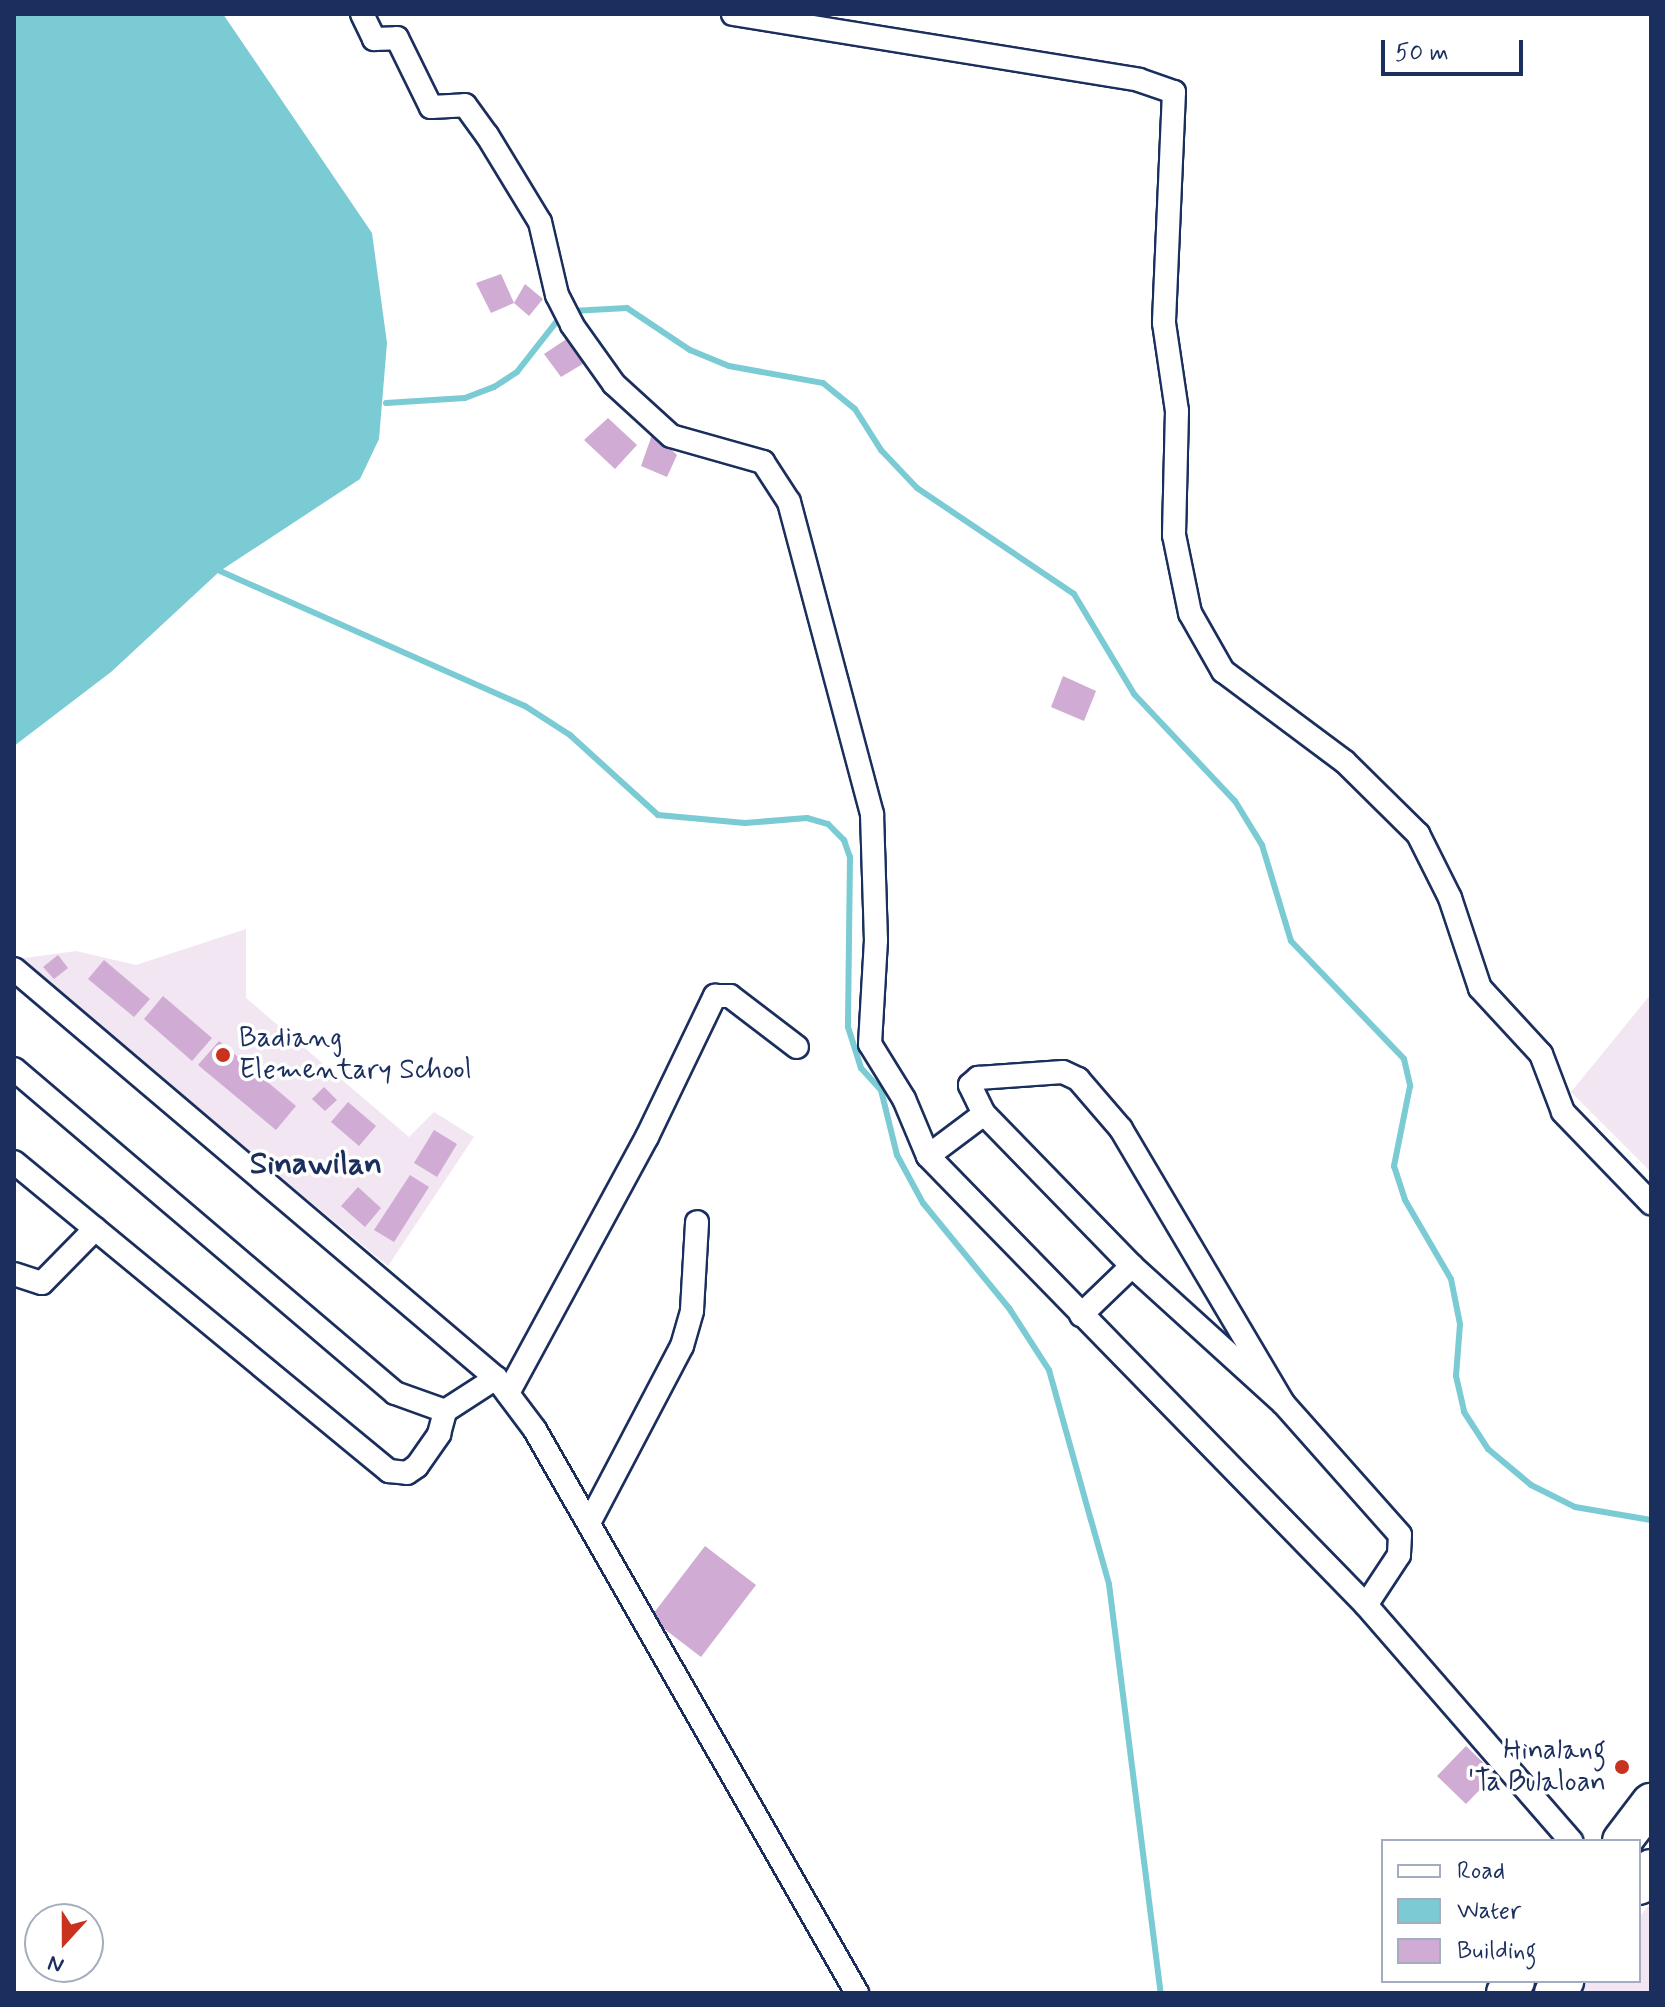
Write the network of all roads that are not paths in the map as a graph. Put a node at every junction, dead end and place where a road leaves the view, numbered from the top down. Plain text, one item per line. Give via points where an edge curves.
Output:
1 (362, 14) edge
2 (733, 14) edge
3 (14, 969) edge
4 (797, 1047) dead end
5 (14, 1069) edge
6 (984, 1114) junction
7 (928, 1156) junction
8 (14, 1162) edge
9 (1651, 1203) edge
10 (697, 1222) dead end
11 (95, 1229) junction
12 (1132, 1266) junction
13 (14, 1274) edge
14 (1081, 1315) junction
15 (502, 1386) junction
16 (1283, 1403) junction
17 (445, 1411) junction
18 (589, 1523) junction
19 (1366, 1605) junction
20 (1651, 1803) edge
21 (1569, 1839) edge
22 (1624, 1839) edge
23 (857, 1993) edge

1 - 7 street via 374,39 397,38 431,107 465,105 487,135 540,222 557,295 572,325 614,384 671,436 763,462 789,502 872,814 876,940 870,1044 904,1099
2 - 9 street via 1139,80 1174,92 1164,323 1178,427 1174,535 1190,613 1223,671 1345,762 1418,834 1450,898 1480,988 1541,1054 1563,1112
3 - 15 street
4 - 15 street via 730,996 715,996 654,1124
5 - 17 street via 395,1393
6 - 7 street
6 - 12 street
6 - 16 street via 969,1090 978,1078 1063,1072 1078,1079 1121,1129
7 - 14 street
8 - 11 street
10 - 18 street via 692,1310 682,1346
11 - 13 street via 42,1283
11 - 17 street via 389,1471 407,1473 417,1466 439,1434
12 - 14 street
12 - 16 street
14 - 19 street
15 - 17 street
15 - 18 street
16 - 19 street via 1400,1535 1399,1555
18 - 23 street
19 - 21 street
20 - 22 highway

